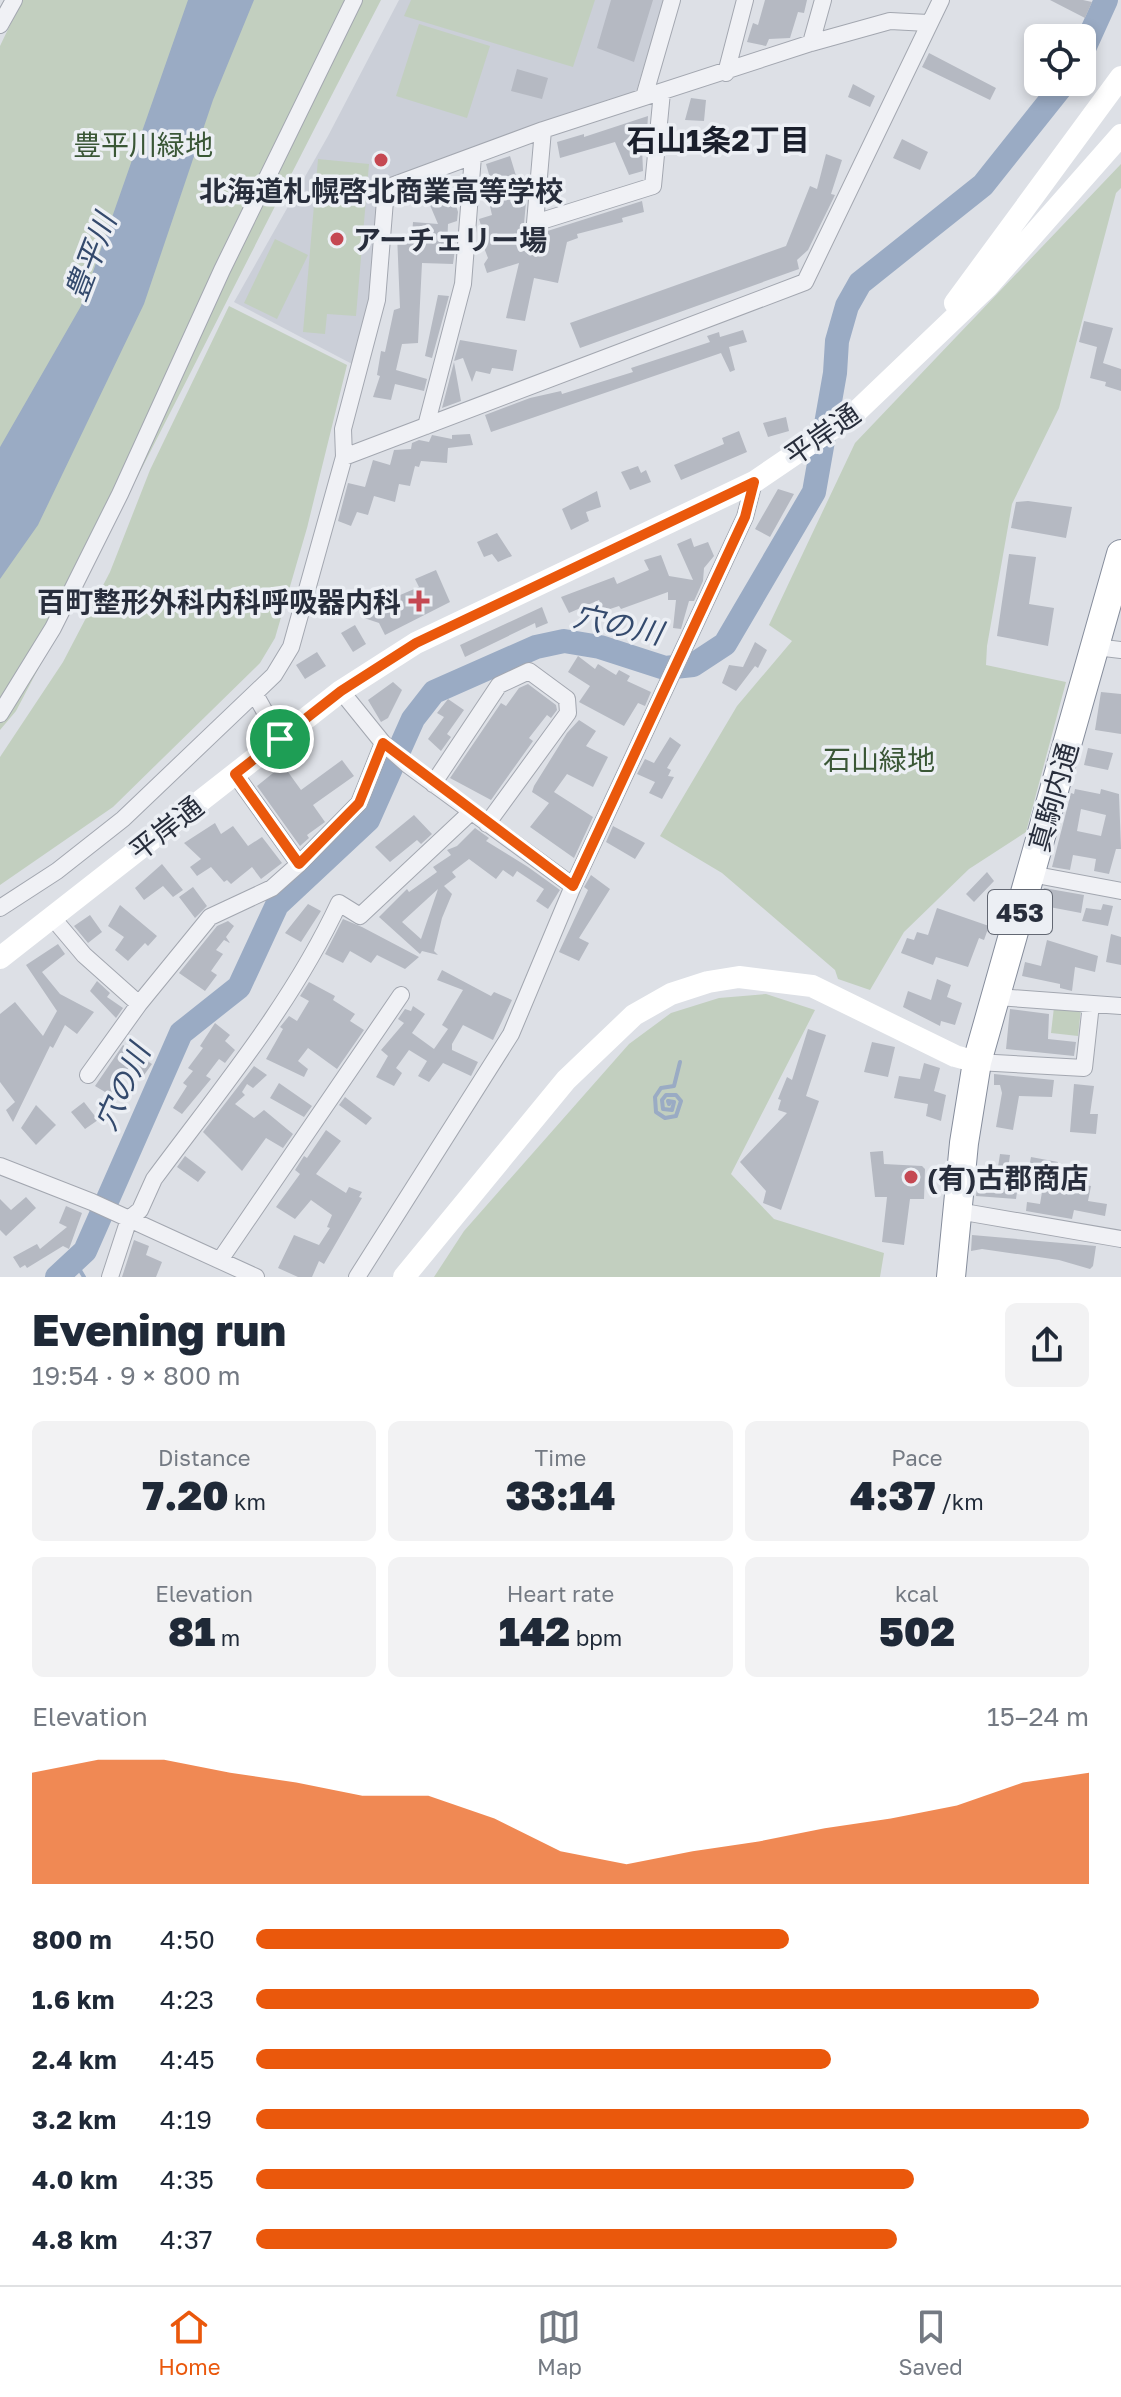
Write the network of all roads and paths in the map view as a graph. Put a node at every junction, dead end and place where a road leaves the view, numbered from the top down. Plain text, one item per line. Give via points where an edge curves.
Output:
1 (14, 0) edge
2 (354, 0) edge
3 (672, 0) edge
4 (745, 0) edge
5 (823, 0) edge
6 (941, 0) edge
7 (928, 23) junction
8 (0, 25) edge
9 (811, 43) junction
10 (726, 73) junction
11 (1121, 77) edge
12 (662, 92) junction
13 (644, 97) junction
14 (543, 130) junction
15 (1121, 135) edge
16 (473, 156) junction
17 (911, 362) junction
18 (426, 426) junction
19 (344, 457) junction
20 (754, 482) junction
21 (1121, 554) edge
22 (1108, 648) edge
23 (341, 691) junction
24 (256, 696) junction
25 (0, 714) edge
26 (280, 739) junction
27 (386, 746) junction
28 (235, 774) junction
29 (433, 784) junction
30 (471, 812) junction
31 (487, 824) junction
32 (299, 864) junction
33 (1031, 874) junction
34 (573, 886) junction
35 (1121, 891) edge
36 (0, 908) edge
37 (52, 917) junction
38 (0, 958) edge
39 (401, 995) dead end
40 (997, 997) junction
41 (139, 1004) junction
42 (1091, 1004) junction
43 (1121, 1006) edge
44 (977, 1062) junction
45 (88, 1075) dead end
46 (0, 1166) edge
47 (958, 1211) junction
48 (126, 1217) junction
49 (1121, 1239) edge
50 (220, 1260) junction
51 (110, 1277) edge
52 (256, 1277) edge
53 (357, 1277) edge
54 (404, 1277) edge
55 (951, 1277) edge

1 - 8 street
2 - 25 street via 120,494 53,628
3 - 13 street
4 - 10 street
5 - 9 street
6 - 7 street
7 - 9 street via 890,21
7 - 18 street via 805,282
9 - 10 street
10 - 12 street
11 - 17 street, 平岸通
12 - 13 street
12 - 14 street via 653,186 535,223
13 - 14 street
14 - 16 street
15 - 17 street, 平岸通 via 988,286
16 - 18 street via 463,284
16 - 19 street via 386,188 377,300 343,429
17 - 20 street, 平岸通 via 854,414
18 - 19 street
19 - 24 street via 291,647
20 - 23 street, 平岸通 via 428,637
20 - 34 street via 745,517
21 - 22 highway, 真駒内通 / 453
22 - 33 highway, 真駒内通 / 453
23 - 26 street, 平岸通
23 - 27 street
24 - 26 street
24 - 36 street via 123,819
26 - 28 street, 平岸通
27 - 29 street
27 - 32 street via 359,803
28 - 32 street
28 - 37 street, 平岸通
29 - 30 street
29 - 31 street via 499,685 529,671 567,699 568,713
30 - 31 street
30 - 48 street via 360,916 339,903 281,1008 154,1179 140,1210
31 - 34 street
32 - 41 street via 272,888 210,917
33 - 35 street
33 - 40 highway, 真駒内通 / 453
34 - 53 street via 511,1034
37 - 38 street, 平岸通
37 - 41 street via 84,955
39 - 50 street
40 - 42 street
40 - 44 highway, 真駒内通 / 453
41 - 45 street
42 - 43 street
42 - 44 street via 1084,1068
44 - 47 highway, 真駒内通 / 453
44 - 54 street via 812,986 739,977 671,994 634,1015 566,1080
46 - 48 street
47 - 49 street
47 - 55 highway, 真駒内通 / 453
48 - 50 street
48 - 51 street
50 - 52 street

